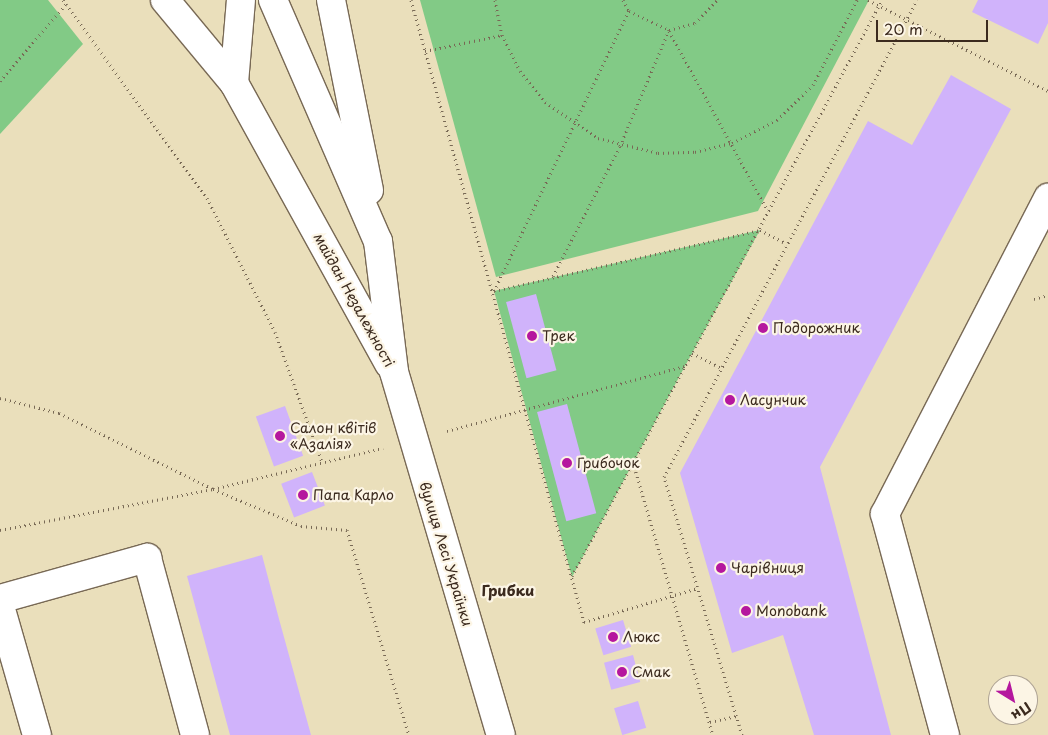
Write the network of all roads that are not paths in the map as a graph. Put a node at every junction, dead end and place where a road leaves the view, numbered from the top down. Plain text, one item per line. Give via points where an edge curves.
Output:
1 (165, 0) edge
2 (241, 0) edge
3 (272, 0) edge
4 (331, 0) edge
5 (234, 83) junction
6 (1048, 198) edge
7 (378, 241) junction
8 (394, 372) junction
9 (0, 599) edge
10 (0, 606) edge
11 (37, 735) edge
12 (196, 735) edge
13 (501, 735) edge
14 (946, 735) edge

1 - 5 main road, майдан Незалежності
2 - 5 main road
3 - 7 main road, майдан Незалежності
4 - 7 main road
5 - 8 main road, майдан Незалежності
6 - 14 main road via 885,514
7 - 8 main road, майдан Незалежності
8 - 13 main road, вулиця Лесі Українки via 412,442
9 - 12 main road via 147,558
10 - 11 main road

